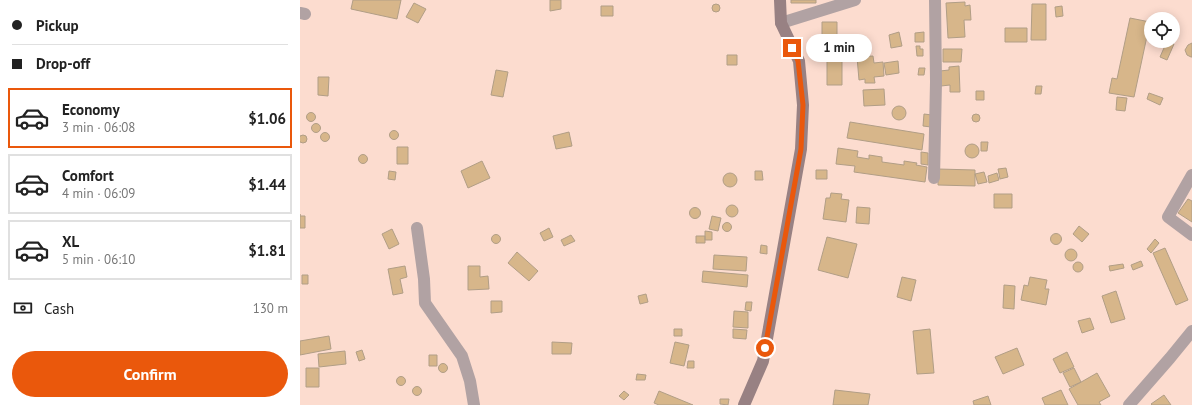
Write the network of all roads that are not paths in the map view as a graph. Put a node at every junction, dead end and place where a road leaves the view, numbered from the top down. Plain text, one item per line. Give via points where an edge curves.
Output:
1 (780, 0) edge
2 (855, 0) edge
3 (936, 0) edge
4 (780, 23) junction
5 (1192, 175) edge
6 (934, 178) dead end
7 (417, 228) dead end
8 (1192, 235) edge
9 (1192, 330) edge
10 (474, 405) edge
11 (744, 405) edge
12 (1129, 405) edge

1 - 4 street
2 - 4 street
3 - 6 street
4 - 11 street via 798,61 803,105 801,149 763,361
5 - 8 street via 1168,217
7 - 10 street via 425,303 462,356
9 - 12 street

